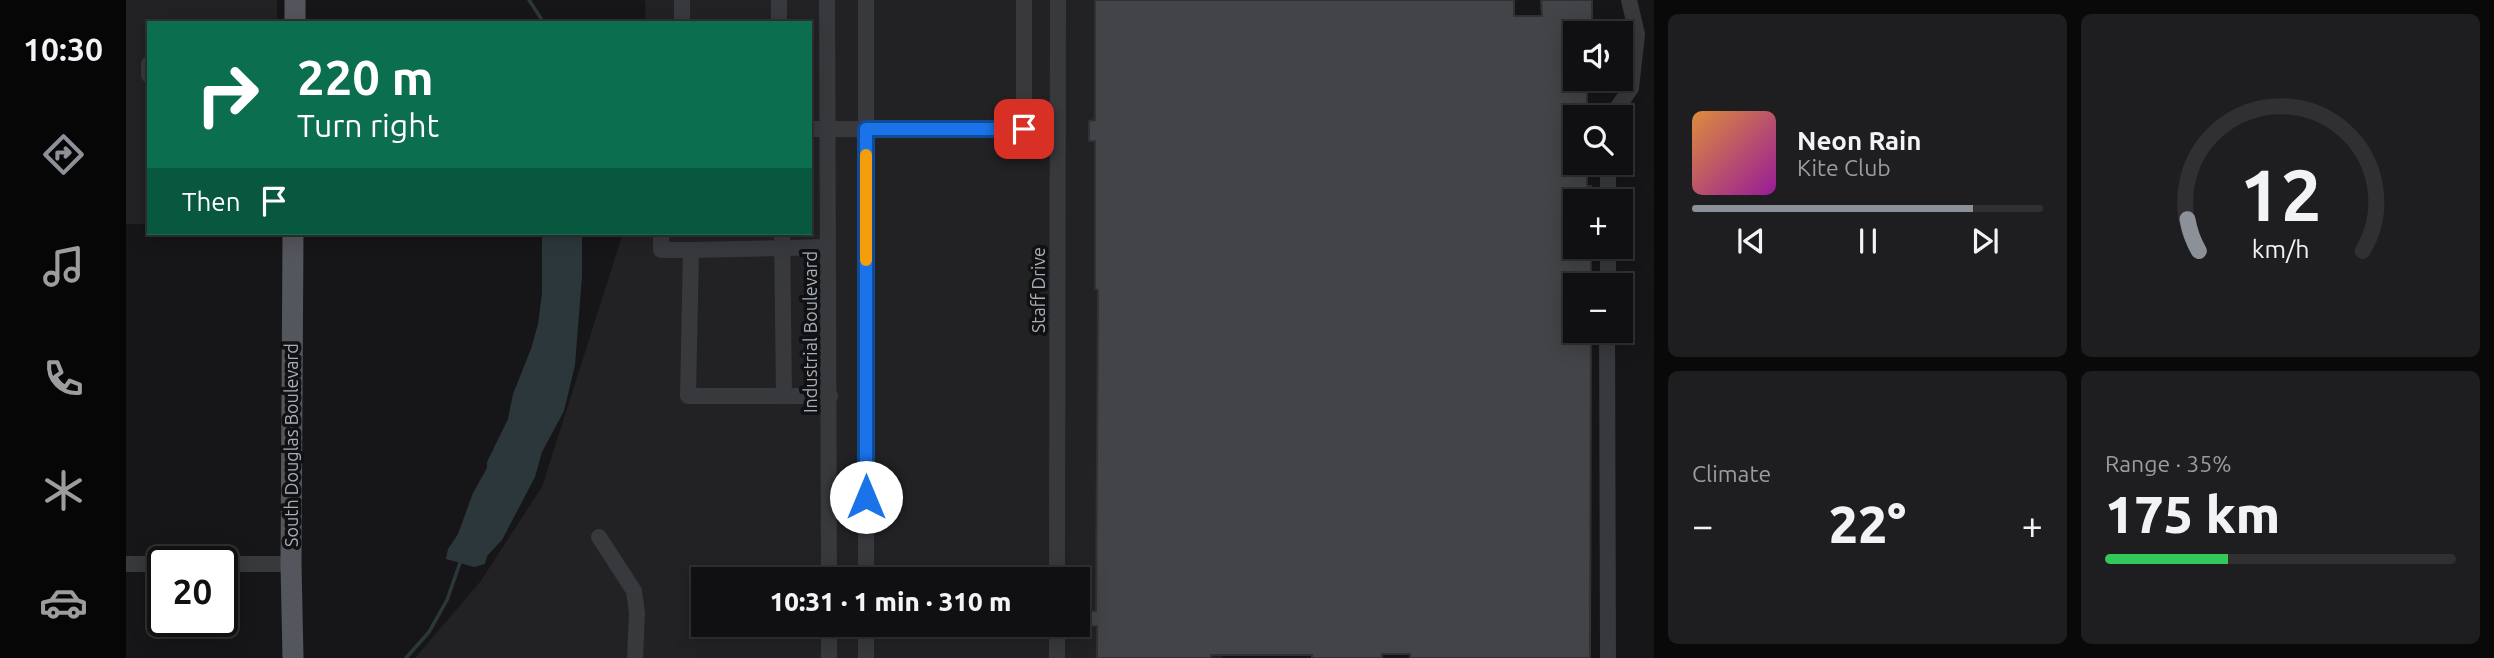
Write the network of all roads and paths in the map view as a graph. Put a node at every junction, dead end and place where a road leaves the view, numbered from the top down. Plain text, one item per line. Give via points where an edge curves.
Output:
1 (295, 0) edge
2 (682, 0) edge
3 (779, 0) edge
4 (827, 0) edge
5 (866, 0) edge
6 (1024, 0) edge
7 (1058, 0) edge
8 (1629, 0) edge
9 (295, 21) edge
10 (682, 21) edge
11 (779, 21) edge
12 (1619, 105) edge
13 (866, 128) junction
14 (812, 129) edge
15 (827, 129) junction
16 (293, 235) edge
17 (662, 235) edge
18 (782, 240) edge
19 (828, 247) junction
20 (691, 250) junction
21 (1607, 343) edge
22 (784, 396) junction
23 (830, 396) junction
24 (599, 537) dead end
25 (126, 564) edge
26 (147, 564) edge
27 (238, 564) edge
28 (291, 564) junction
29 (829, 567) edge
30 (866, 567) edge
31 (1057, 567) edge
32 (829, 637) edge
33 (866, 637) edge
34 (1057, 637) edge
35 (293, 658) edge
36 (635, 658) edge
37 (829, 658) edge
38 (866, 658) edge
39 (1057, 658) edge
40 (1608, 658) edge

1 - 9 main road
2 - 10 street
3 - 11 street
4 - 15 street, Industrial Boulevard
5 - 13 street
6 - 13 street via 1024,123
7 - 31 street, Staff Drive
8 - 12 street via 1637,34 1631,88
13 - 15 street
13 - 30 street
14 - 15 street
15 - 19 street, Industrial Boulevard
16 - 28 main road, South Douglas Boulevard
17 - 20 street via 662,250
18 - 19 street
18 - 20 street
18 - 22 street
19 - 23 street, Industrial Boulevard
20 - 22 street via 688,396
21 - 40 street
22 - 23 street
23 - 29 street, Industrial Boulevard
24 - 36 street via 634,591
25 - 26 street
27 - 28 street
28 - 35 main road, South Douglas Boulevard
32 - 37 street
33 - 38 street
34 - 39 street

